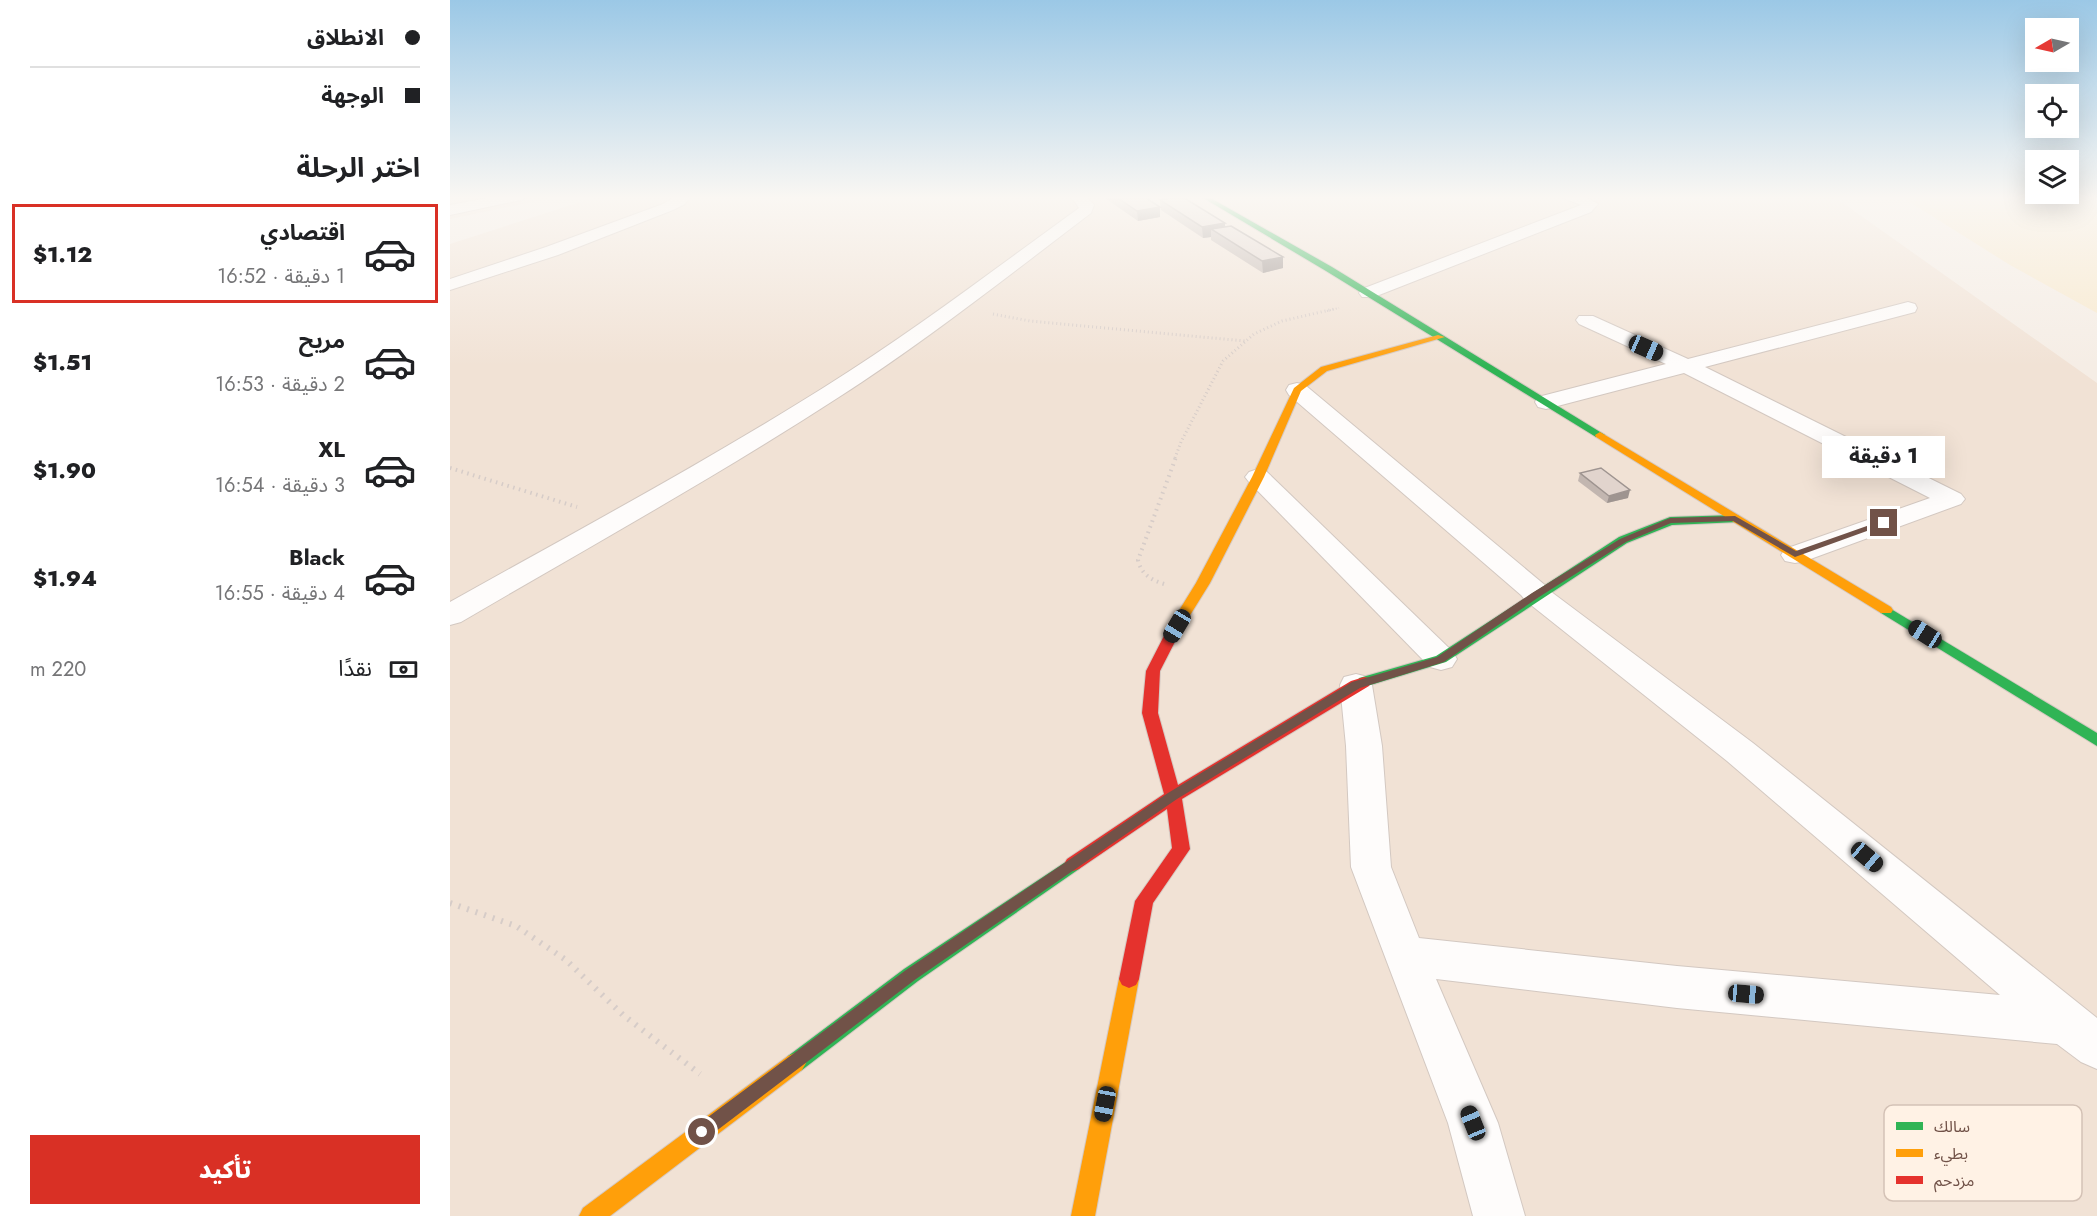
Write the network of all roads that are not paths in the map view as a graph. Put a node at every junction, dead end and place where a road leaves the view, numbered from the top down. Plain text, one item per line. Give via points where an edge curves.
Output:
1 (547, 253) edge
2 (1028, 253) edge
3 (1299, 253) edge
4 (1479, 253) edge
5 (450, 285) edge
6 (1373, 296) junction
7 (1908, 308) dead end
8 (1586, 320) dead end
9 (1441, 337) junction
10 (1687, 366) junction
11 (1297, 390) junction
12 (1546, 402) junction
13 (1258, 477) junction
14 (1735, 519) junction
15 (1795, 555) junction
16 (1536, 595) junction
17 (450, 615) edge
18 (1441, 659) junction
19 (1356, 685) junction
20 (2097, 740) edge
21 (1173, 796) junction
22 (1405, 956) junction
23 (2081, 1034) edge
24 (591, 1216) edge
25 (1083, 1216) edge
26 (1498, 1216) edge

1 - 5 street
2 - 17 street via 832,392
3 - 6 street
4 - 6 street
6 - 9 street
7 - 10 street
8 - 10 street
9 - 11 street via 1324,369
9 - 12 street
10 - 12 street
10 - 15 street via 1952,499
11 - 13 street
11 - 16 street
12 - 14 street
13 - 18 street
13 - 21 street via 1153,672 1150,712
14 - 15 street
14 - 16 street via 1670,521 1623,540
15 - 20 street
16 - 18 street
16 - 23 street via 1740,752
18 - 19 street
19 - 21 street
19 - 22 street via 1371,867
21 - 24 street via 911,975
21 - 25 street via 1180,849 1144,901
22 - 23 street
22 - 26 street via 1473,1123

